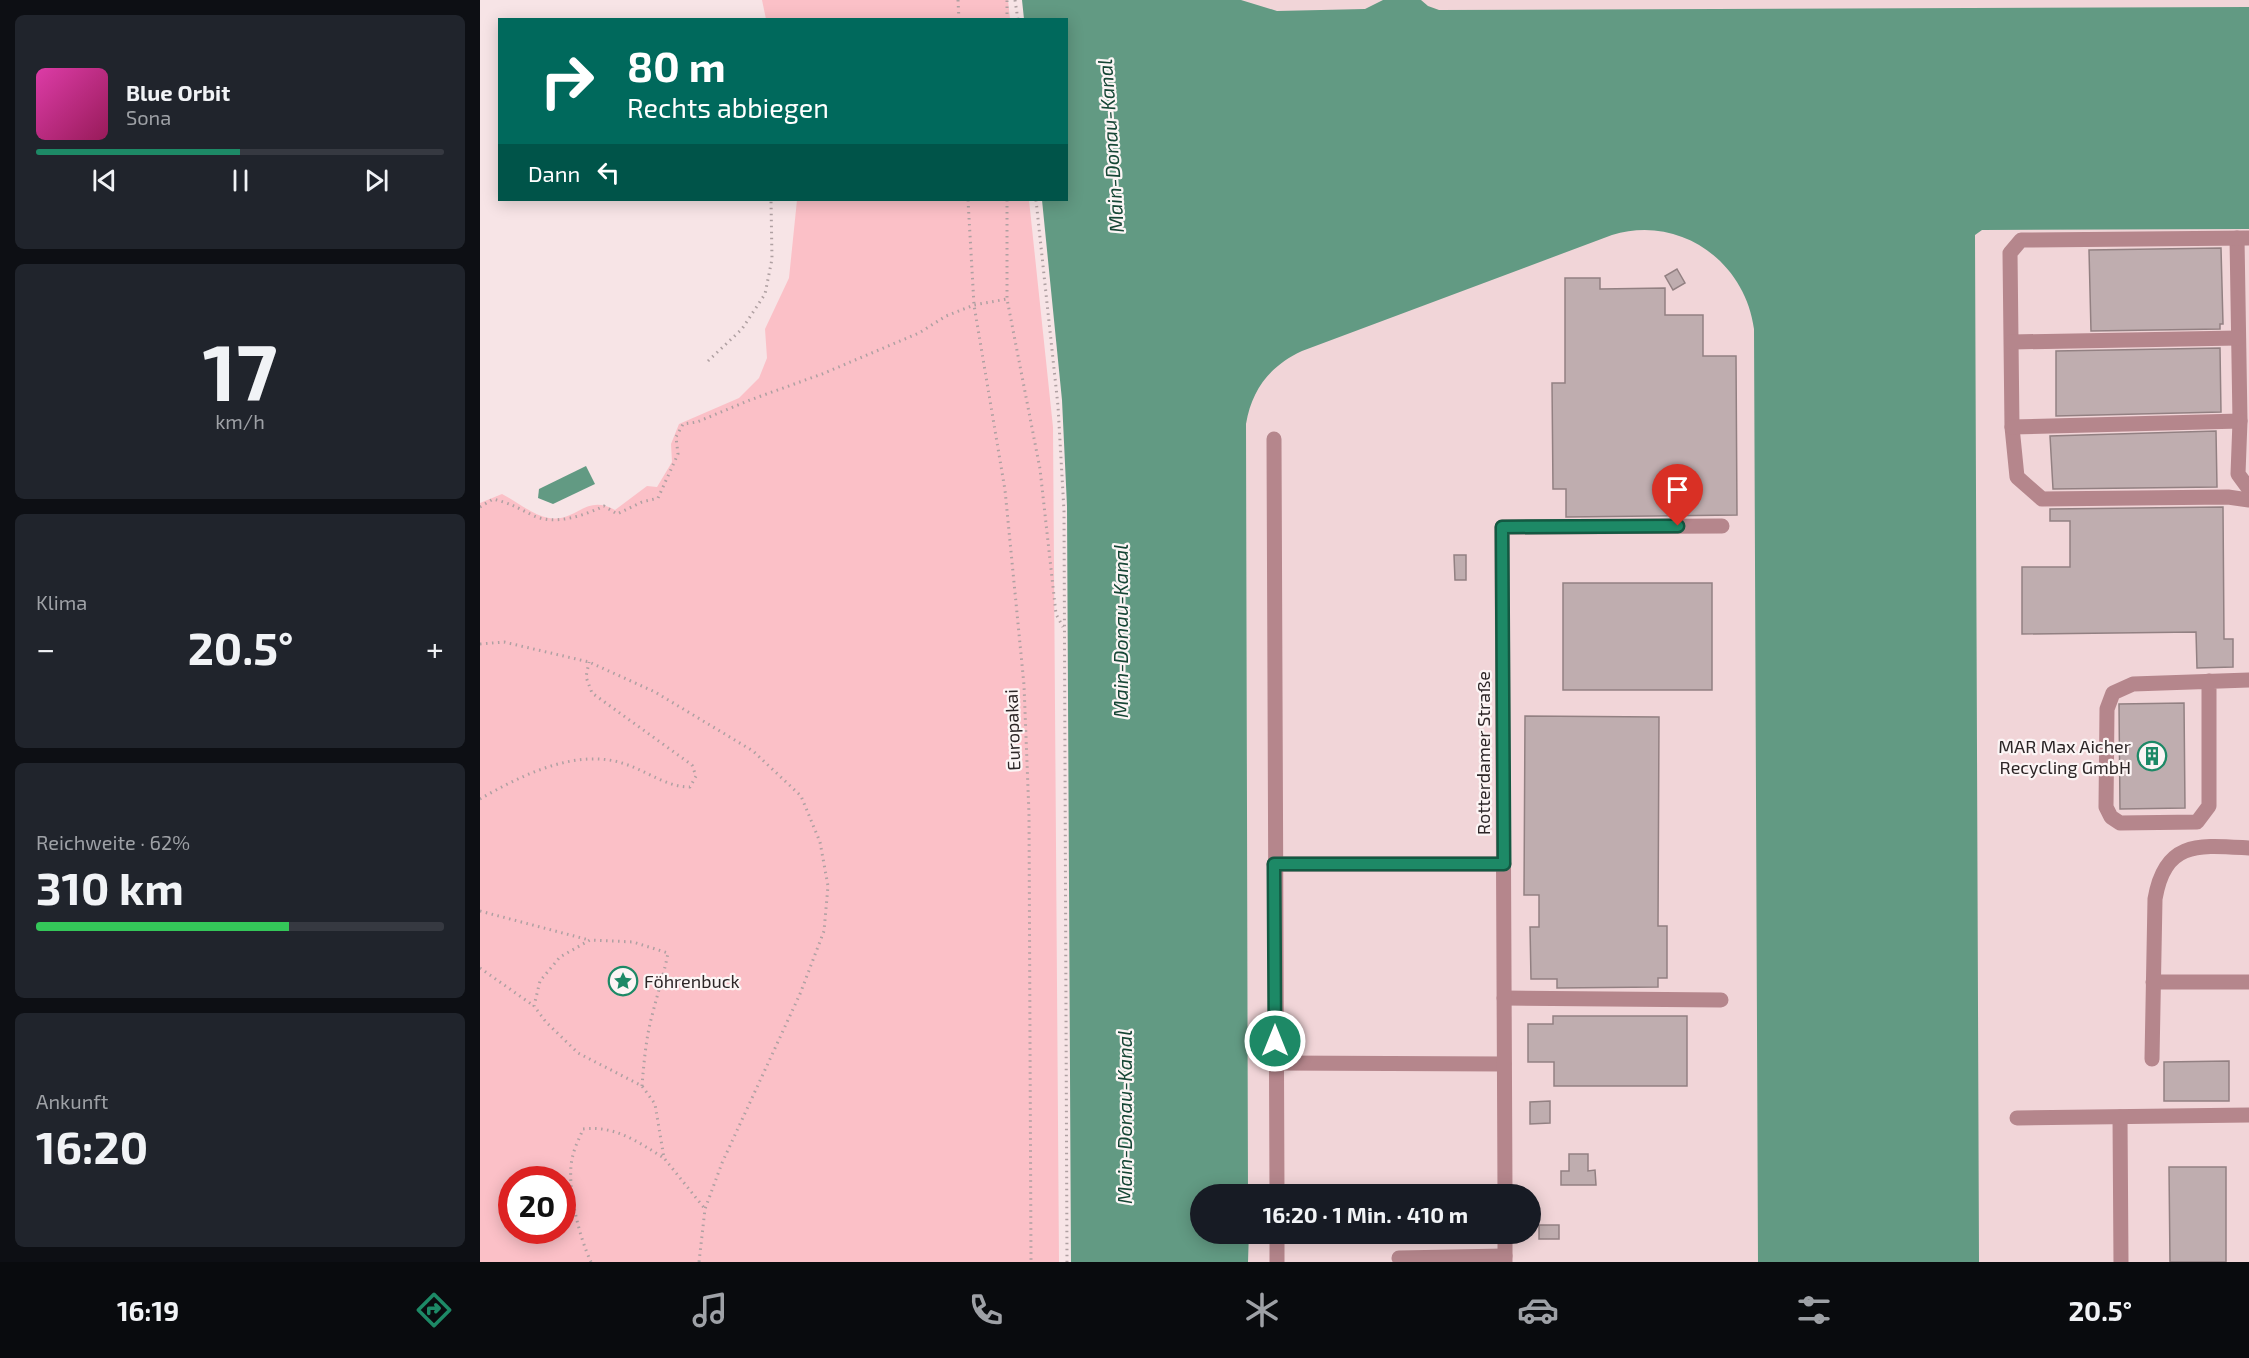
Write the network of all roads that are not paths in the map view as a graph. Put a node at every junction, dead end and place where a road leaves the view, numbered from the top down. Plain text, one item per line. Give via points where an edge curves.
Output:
1 (2243, 238) edge
2 (2238, 338) junction
3 (2012, 342) junction
4 (2240, 421) junction
5 (2012, 427) junction
6 (1274, 439) dead end
7 (2249, 489) edge
8 (2249, 500) edge
9 (1722, 526) dead end
10 (2249, 680) edge
11 (2209, 681) junction
12 (2249, 848) edge
13 (1274, 864) junction
14 (1504, 864) junction
15 (2153, 982) junction
16 (2249, 982) edge
17 (1504, 998) junction
18 (1721, 1000) dead end
19 (2152, 1059) dead end
20 (1275, 1063) junction
21 (1504, 1064) junction
22 (2249, 1115) edge
23 (2120, 1116) junction
24 (2018, 1118) dead end
25 (1277, 1184) edge
26 (1505, 1184) edge
27 (1277, 1244) edge
28 (1399, 1258) dead end
29 (1505, 1259) edge
30 (1278, 1262) edge
31 (2121, 1262) edge

1 - 2 street
1 - 3 street via 2021,240 2010,253
2 - 3 street
2 - 4 street
3 - 5 street
4 - 5 street
4 - 7 street via 2238,474
5 - 8 street via 2017,477 2042,499
6 - 13 street
9 - 14 street, Rotterdamer Straße via 1502,527
10 - 11 street
11 - 11 street via 2133,684 2113,693 2107,709 2106,807 2111,817 2120,822 2197,822 2204,814 2209,806
12 - 15 street via 2200,847 2169,861 2159,878 2155,899
13 - 14 street
13 - 20 street
14 - 17 street, Rotterdamer Straße
15 - 16 street
15 - 19 street
17 - 18 street
17 - 21 street, Rotterdamer Straße
20 - 21 street
20 - 25 street
21 - 26 street, Rotterdamer Straße
22 - 23 street
23 - 24 street
23 - 31 street
27 - 30 street
28 - 29 street

